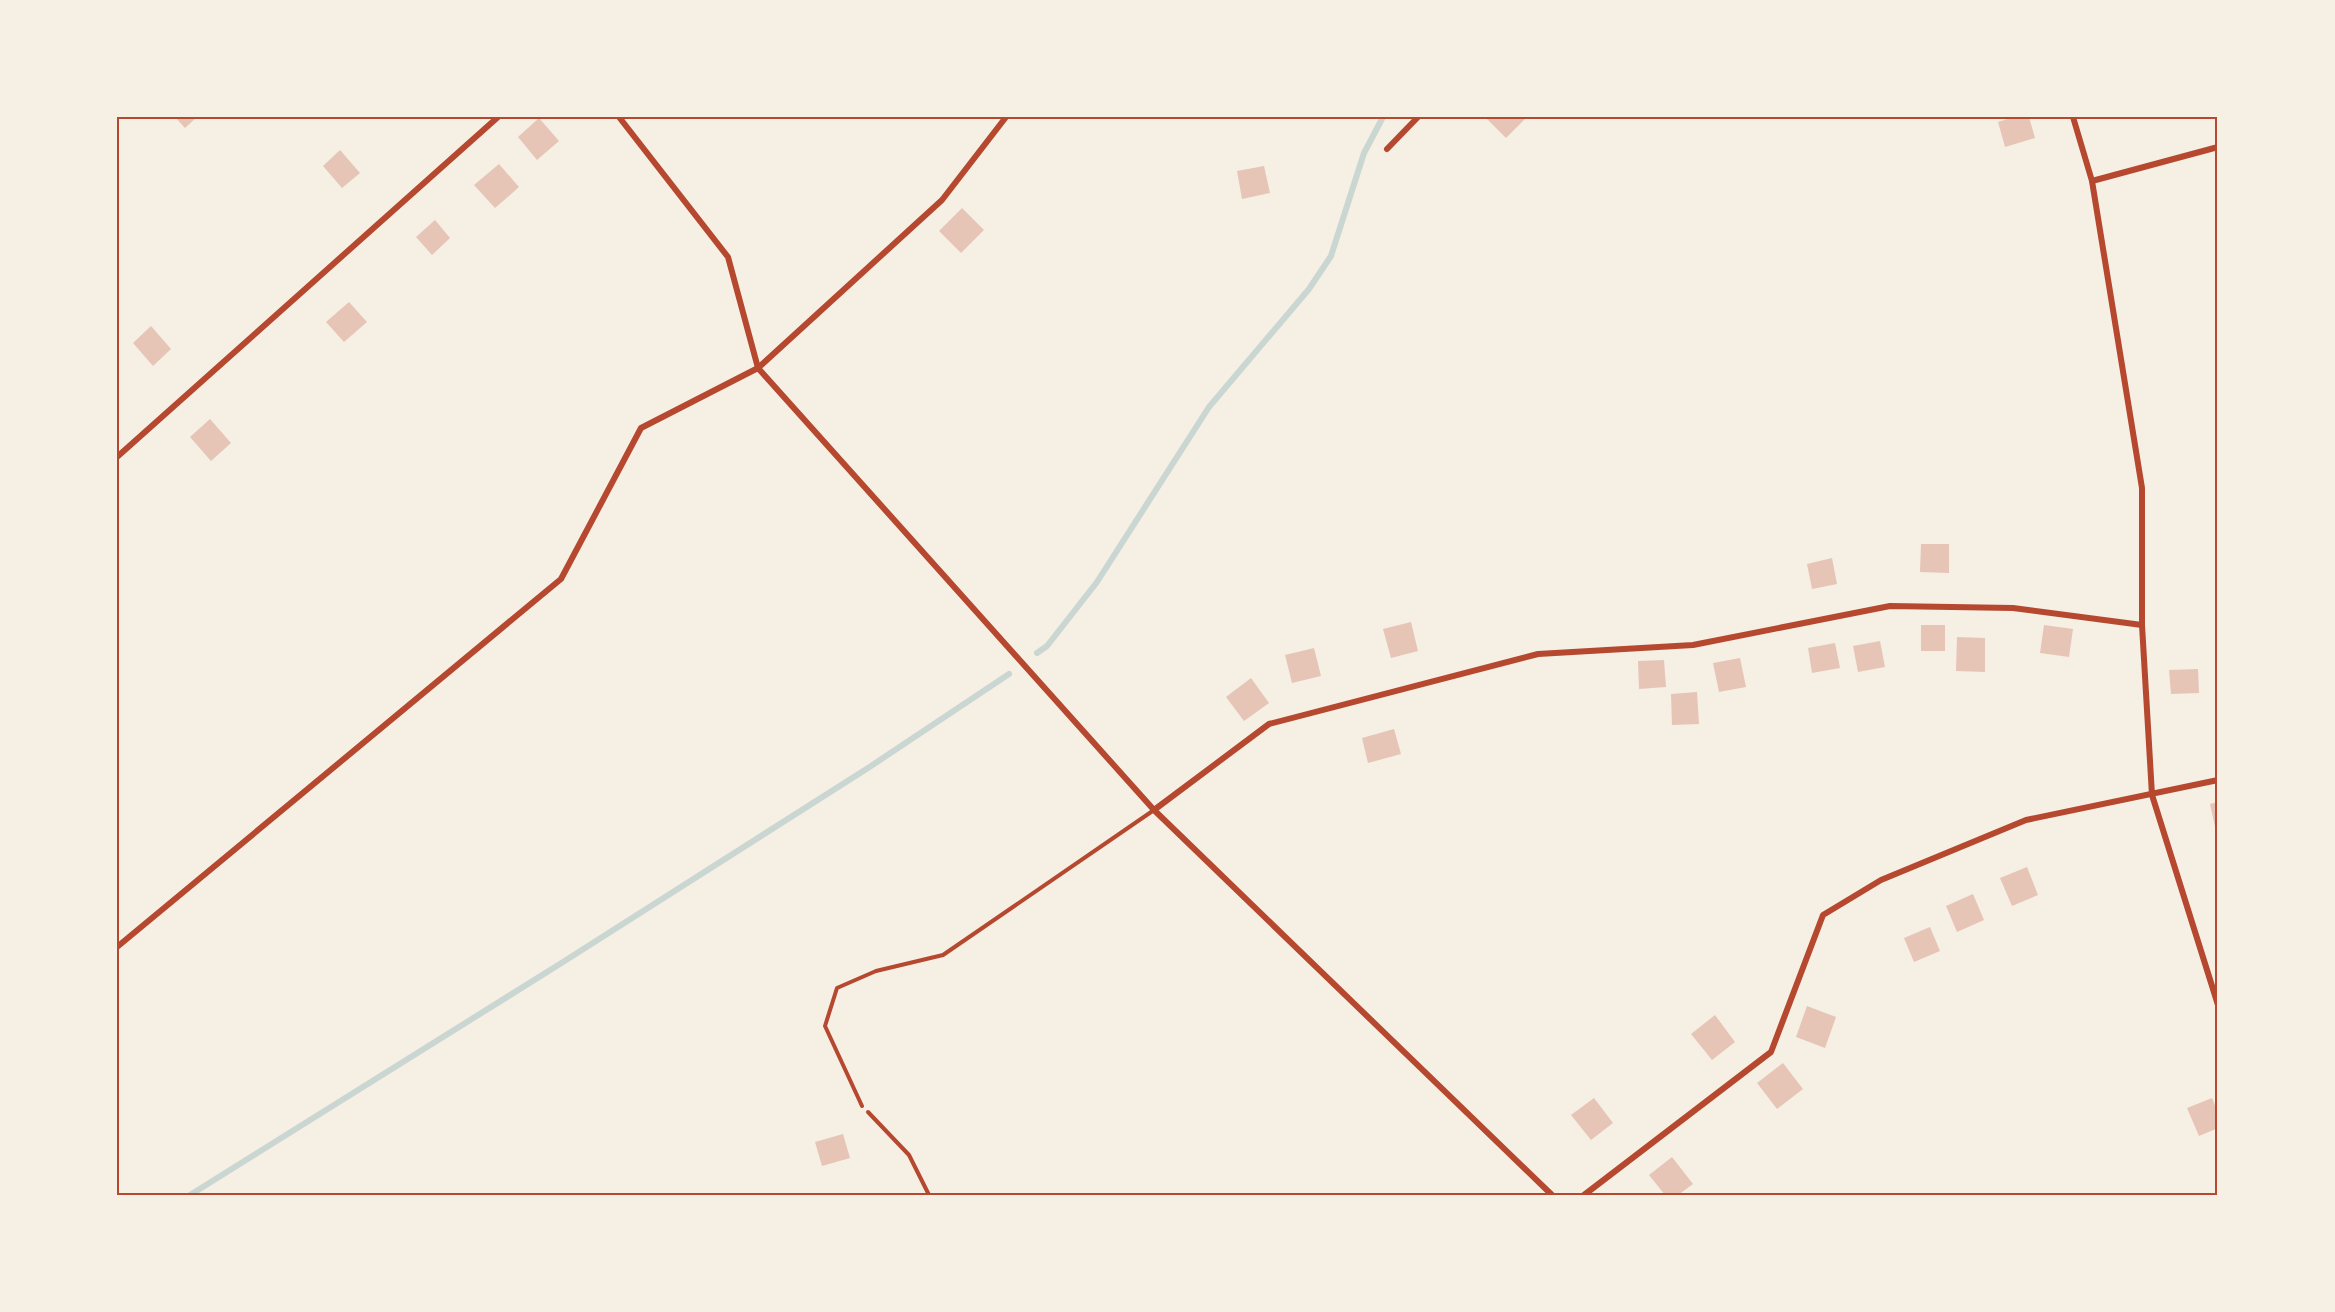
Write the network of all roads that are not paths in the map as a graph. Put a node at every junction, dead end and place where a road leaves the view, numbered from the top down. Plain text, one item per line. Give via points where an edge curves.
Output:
1 (498, 117) edge
2 (620, 117) edge
3 (1006, 117) edge
4 (1418, 117) edge
5 (2073, 117) edge
6 (2218, 147) edge
7 (1387, 148) dead end
8 (2092, 181) junction
9 (758, 368) junction
10 (117, 457) edge
11 (2142, 625) junction
12 (2218, 780) edge
13 (2152, 795) junction
14 (1154, 810) junction
15 (117, 947) edge
16 (2218, 1005) edge
17 (862, 1106) road end
18 (1552, 1195) edge
19 (1584, 1195) edge

1 - 10 street
2 - 9 street via 728,257
3 - 9 street via 942,200
4 - 7 street
5 - 8 street
6 - 8 street
8 - 11 street via 2142,489
9 - 14 street
9 - 15 street via 641,428 561,579
11 - 13 street
11 - 14 street via 2013,608 1890,606 1693,645 1538,654 1269,724
12 - 13 street
13 - 16 street
13 - 19 street via 2026,819 1881,880 1823,915 1772,1052
14 - 17 lane via 943,955 876,970 837,988 825,1026
14 - 18 street

